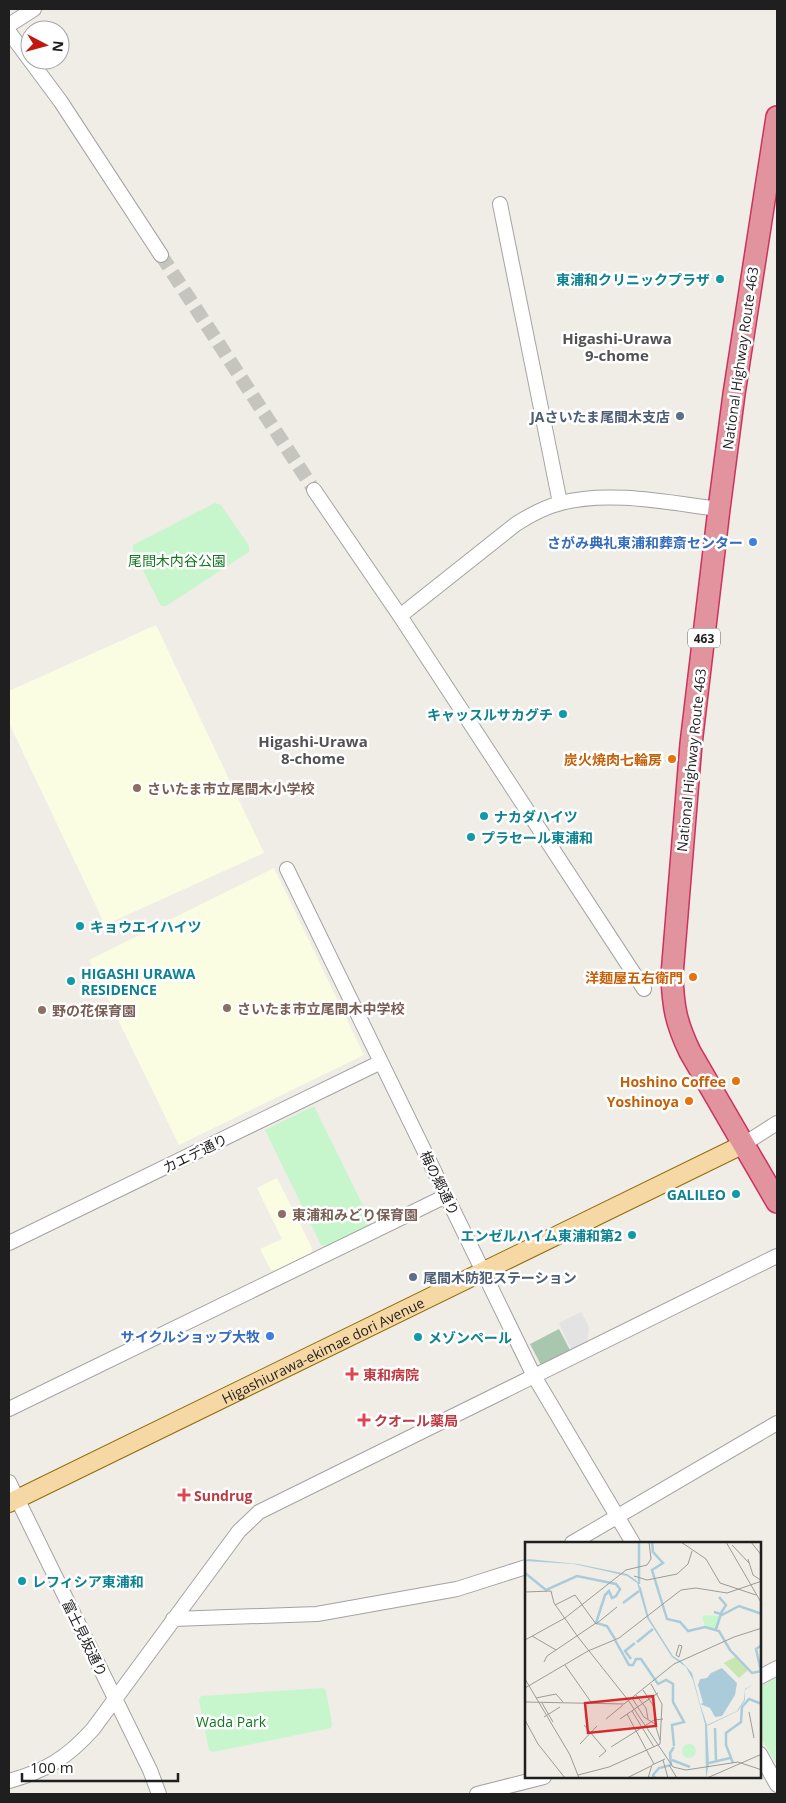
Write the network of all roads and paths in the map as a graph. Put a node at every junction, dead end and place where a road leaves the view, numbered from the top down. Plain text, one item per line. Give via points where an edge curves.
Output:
1 (34, 9) edge
2 (9, 25) edge
3 (9, 32) edge
4 (777, 117) edge
5 (775, 147) edge
6 (500, 204) dead end
7 (161, 255) tunnel mouth
8 (314, 490) tunnel mouth
9 (560, 503) junction
10 (719, 508) junction
11 (400, 616) junction
12 (287, 869) dead end
13 (644, 989) dead end
14 (381, 1062) junction
15 (777, 1123) edge
16 (744, 1144) junction
17 (446, 1196) junction
18 (777, 1202) edge
19 (9, 1244) edge
20 (777, 1256) edge
21 (483, 1272) junction
22 (534, 1376) junction
23 (9, 1409) edge
24 (777, 1424) edge
25 (9, 1482) edge
26 (13, 1501) edge
27 (616, 1517) junction
28 (574, 1542) edge
29 (631, 1542) edge
30 (525, 1567) edge
31 (173, 1619) junction
32 (777, 1668) edge
33 (761, 1676) edge
34 (114, 1698) junction
35 (761, 1756) edge
36 (540, 1778) edge
37 (9, 1781) edge
38 (777, 1785) edge
39 (159, 1794) edge
40 (477, 1794) edge

1 - 2 street
3 - 7 street via 61,102
4 - 5 highway, National Highway Route 463 / 463
5 - 10 highway, National Highway Route 463 / 463
6 - 9 street
8 - 11 street
9 - 10 street via 598,498
9 - 11 street via 516,524
10 - 16 highway, National Highway Route 463 / 463 via 691,744 672,990 682,1036
11 - 13 street
12 - 14 street, 梅の郷通り
14 - 17 street, 梅の郷通り
14 - 19 street, カエデ通り
15 - 16 street
16 - 18 highway, National Highway Route 463 / 463
16 - 21 main road, Higashiurawa-ekimae dori Avenue
17 - 21 street, 梅の郷通り
17 - 23 street
20 - 22 street
21 - 22 street, 梅の郷通り
21 - 26 main road, Higashiurawa-ekimae dori Avenue
22 - 27 street, 梅の郷通り
22 - 31 street via 259,1512 238,1531
24 - 27 street
25 - 26 street, 富士見坂通り
26 - 34 street, 富士見坂通り
27 - 28 street
27 - 29 street, 梅の郷通り
30 - 31 street via 458,1589 317,1614
31 - 34 street
32 - 33 street
34 - 37 street via 79,1745 48,1767
34 - 39 street, 富士見坂通り
35 - 38 street
36 - 40 street

